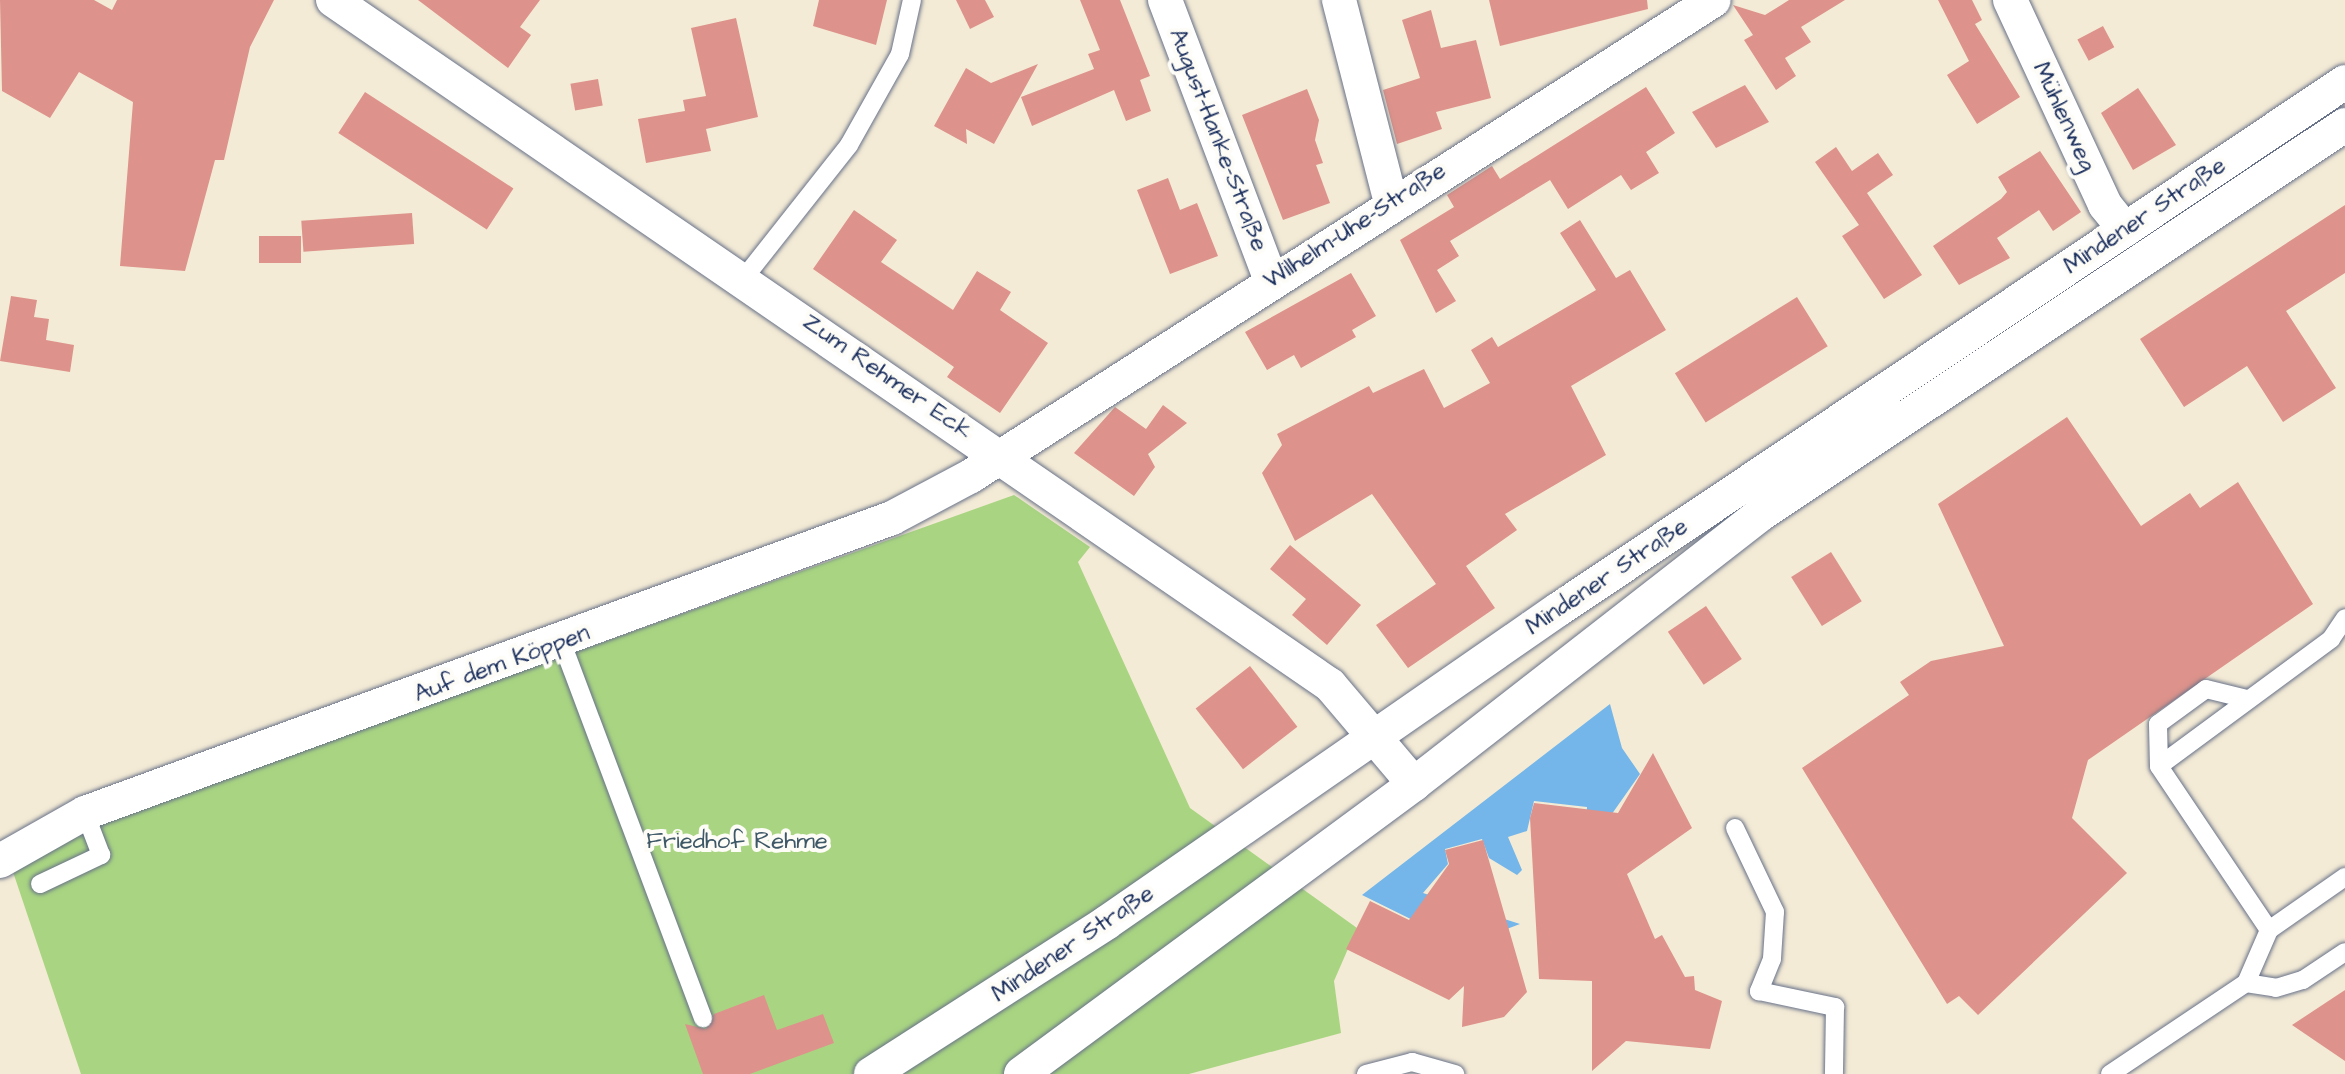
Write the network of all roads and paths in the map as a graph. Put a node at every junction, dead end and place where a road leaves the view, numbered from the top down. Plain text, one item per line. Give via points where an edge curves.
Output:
1 (333, 0) edge
2 (912, 0) edge
3 (1165, 0) edge
4 (1339, 0) edge
5 (1714, 0) edge
6 (2010, 0) edge
7 (2345, 82) edge
8 (2345, 125) edge
9 (1391, 202) junction
10 (2125, 230) junction
11 (744, 278) junction
12 (1271, 280) junction
13 (998, 455) junction
14 (2345, 618) edge
15 (562, 643) junction
16 (2247, 699) junction
17 (1377, 735) junction
18 (2159, 766) junction
19 (1414, 784) junction
20 (85, 813) junction
21 (1735, 828) dead end
22 (0, 861) edge
23 (2345, 877) edge
24 (40, 884) dead end
25 (2269, 930) junction
26 (2345, 952) edge
27 (2246, 983) junction
28 (703, 1018) dead end
29 (871, 1074) edge
30 (1021, 1074) edge
31 (1366, 1074) edge
32 (1455, 1074) edge
33 (1834, 1074) edge
34 (2110, 1074) edge

1 - 11 street, Zum Rehmer Eck
2 - 11 lane via 900,54 849,145
3 - 12 street, August-Hanke-Straße
4 - 9 street
5 - 9 street, Wilhelm-Uhe-Straße
6 - 10 street, Mühlenweg via 2105,205
7 - 10 street, Mindener Straße
8 - 19 street, Mindener Straße via 1758,516
9 - 12 street, Wilhelm-Uhe-Straße
10 - 17 street, Mindener Straße
11 - 13 street, Zum Rehmer Eck
12 - 13 street, Wilhelm-Uhe-Straße
13 - 15 street, Auf dem Köppen via 892,518
13 - 17 street, Zum Rehmer Eck via 1330,685
14 - 16 lane via 2331,639
15 - 20 street, Auf dem Köppen
15 - 28 lane
16 - 18 lane
16 - 18 lane via 2206,689 2158,724
17 - 19 street, Zum Rehmer Eck
17 - 29 street, Mindener Straße
18 - 25 lane
19 - 30 street, Mindener Straße
20 - 22 street, Auf dem Köppen
20 - 24 lane via 101,855
21 - 33 lane via 1775,912 1772,959 1759,991 1835,1007
23 - 25 lane
25 - 27 lane
26 - 27 lane via 2303,980 2276,988
27 - 34 lane
31 - 32 lane via 1412,1062

